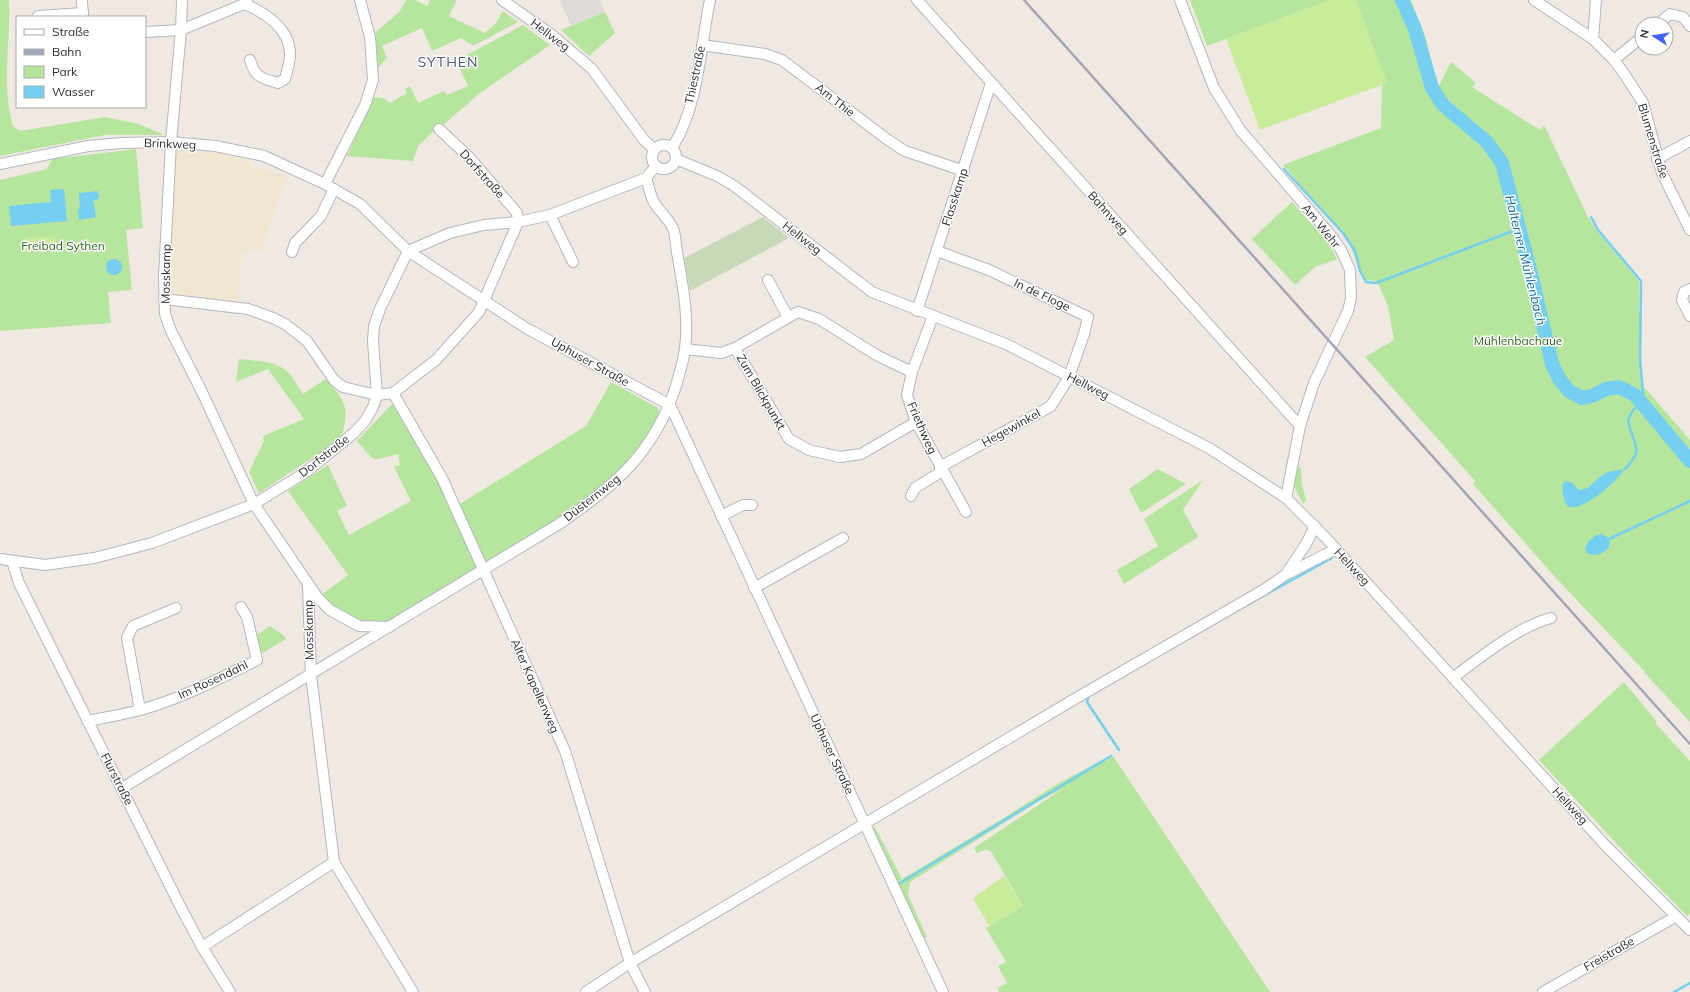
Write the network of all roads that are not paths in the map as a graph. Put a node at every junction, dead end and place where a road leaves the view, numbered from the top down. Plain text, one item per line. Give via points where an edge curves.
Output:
1 (82, 0) edge
2 (182, 0) edge
3 (360, 0) edge
4 (502, 0) edge
5 (710, 0) edge
6 (917, 0) edge
7 (1180, 0) edge
8 (1534, 0) edge
9 (1596, 0) edge
10 (245, 2) edge
11 (514, 3) edge
12 (83, 15) edge
13 (38, 16) dead end
14 (1668, 16) edge
15 (1690, 26) edge
16 (181, 30) junction
17 (146, 32) edge
18 (1594, 39) junction
19 (1634, 44) edge
20 (702, 45) junction
21 (250, 60) dead end
22 (1614, 60) junction
23 (991, 83) junction
24 (439, 129) dead end
25 (1690, 141) edge
26 (171, 142) junction
27 (672, 148) junction
28 (654, 149) junction
29 (676, 159) junction
30 (1657, 159) junction
31 (0, 164) edge
32 (656, 166) junction
33 (964, 171) junction
34 (646, 178) junction
35 (330, 186) junction
36 (550, 215) junction
37 (518, 222) junction
38 (1690, 230) edge
39 (408, 251) junction
40 (937, 251) junction
41 (292, 252) dead end
42 (573, 262) dead end
43 (768, 280) dead end
44 (1690, 289) edge
45 (164, 299) junction
46 (484, 301) junction
47 (917, 310) junction
48 (933, 316) junction
49 (1690, 316) edge
50 (788, 317) junction
51 (735, 348) junction
52 (685, 349) junction
53 (912, 372) junction
54 (1069, 376) junction
55 (393, 393) junction
56 (377, 396) junction
57 (670, 405) junction
58 (916, 422) junction
59 (1300, 426) junction
60 (941, 469) junction
61 (911, 496) dead end
62 (1286, 498) junction
63 (254, 504) junction
64 (752, 505) dead end
65 (966, 512) dead end
66 (721, 516) junction
67 (1314, 526) junction
68 (843, 538) dead end
69 (1336, 549) junction
70 (0, 559) edge
71 (12, 561) junction
72 (482, 569) junction
73 (1285, 575) junction
74 (308, 584) junction
75 (754, 588) junction
76 (241, 607) dead end
77 (176, 608) dead end
78 (1552, 618) dead end
79 (389, 627) junction
80 (310, 675) junction
81 (1453, 678) junction
82 (140, 710) junction
83 (87, 721) junction
84 (122, 788) junction
85 (864, 825) junction
86 (334, 862) junction
87 (1675, 917) junction
88 (1690, 930) edge
89 (202, 947) junction
90 (630, 963) junction
91 (230, 992) edge
92 (413, 992) edge
93 (586, 992) edge
94 (645, 992) edge
95 (943, 992) edge
96 (1543, 992) edge

1 - 12 street
2 - 16 street, Mosskamp
3 - 35 street via 370,37 372,80 365,105
4 - 11 street, Hellweg
5 - 20 street, Thiestraße
6 - 23 street, Bahnweg
7 - 59 street, Am Wehr via 1214,88 1241,131 1329,233 1341,250 1350,270 1351,298 1348,311 1314,383
8 - 18 street, Blumenstraße
9 - 18 street
10 - 16 street
10 - 21 street via 269,17 280,28 289,45 290,53 285,79 278,83 259,77 253,70
11 - 28 street, Hellweg via 592,69 644,140
12 - 13 street
14 - 15 street via 1670,14 1683,17
16 - 17 street
16 - 26 street, Mosskamp
18 - 22 street, Blumenstraße
19 - 22 street
20 - 27 street, Thiestraße via 693,96
20 - 33 street, Am Thie via 765,54 782,60 905,151
22 - 30 street, Blumenstraße via 1643,103
23 - 33 street, Flasskamp
23 - 59 street, Bahnweg
24 - 37 street, Dorfstraße via 469,157 517,213
25 - 30 street
26 - 31 street, Brinkweg via 88,146
26 - 35 street, Brinkweg via 215,146 264,156
26 - 45 street, Mosskamp
27 - 28 street via 663,145
27 - 29 street
28 - 32 street via 652,158
29 - 32 street via 668,168
29 - 47 street, Hellweg via 734,185 872,292
30 - 38 street, Blumenstraße
32 - 34 street
33 - 40 street, Flasskamp
34 - 36 street
34 - 52 street, Düsternweg via 654,202 674,229 684,287
35 - 39 street, Brinkweg via 360,204
35 - 41 street via 321,216 295,243
36 - 37 street
36 - 42 street
37 - 39 street via 484,225 450,233
37 - 46 street
39 - 46 street, Uphuser Straße
39 - 56 street, Dorfstraße via 374,326
40 - 47 street, Flasskamp
40 - 54 street, In de Floge via 989,270 1088,317
43 - 50 street
44 - 49 street via 1684,292 1682,300
45 - 56 street via 240,308 273,318 307,341 334,380 343,387
45 - 63 street, Mosskamp via 165,314 171,331
46 - 55 street via 479,312 436,360
46 - 57 street, Uphuser Straße via 526,328
47 - 48 street, Hellweg
48 - 53 street, Friethweg
48 - 54 street, Hellweg via 1006,344
50 - 51 street, Zum Blickpunkt
50 - 53 street, Zum Blickpunkt via 798,312 819,319 878,356
51 - 52 street, Zum Blickpunkt via 721,353
51 - 58 street, Zum Blickpunkt via 789,439 809,450 840,457 861,454
52 - 57 street, Düsternweg
53 - 58 street, Friethweg via 907,395
54 - 60 street, Hegewinkel via 1051,406
54 - 62 street, Hellweg via 1209,448
55 - 56 street
55 - 72 street, Alter Kapellenweg via 442,478
56 - 63 street, Dorfstraße via 365,421 354,433 306,472
57 - 66 street, Uphuser Straße
57 - 72 street, Düsternweg via 643,452 612,485 559,524
58 - 60 street, Friethweg
59 - 62 street, Am Wehr
60 - 61 street via 916,488
60 - 65 street, Friethweg
62 - 67 street, Hellweg
63 - 71 street, Dorfstraße via 152,543 94,558 45,565
63 - 74 street, Mosskamp
64 - 66 street via 743,505
66 - 75 street, Uphuser Straße
67 - 69 street, Hellweg
67 - 73 street via 1306,544
68 - 75 street
69 - 73 street
69 - 81 street, Hellweg
70 - 71 street, Dorfstraße
71 - 83 street, Flurstraße via 19,582
72 - 79 street, Düsternweg
72 - 90 street, Alter Kapellenweg via 565,751
73 - 85 street
74 - 79 street, Mosskamp via 330,610 346,620 359,626
74 - 80 street, Mosskamp
75 - 85 street, Uphuser Straße
76 - 82 street, Im Rosendahl via 248,618 257,660 183,695
77 - 82 street via 133,626 127,638
78 - 81 street via 1539,621 1488,651
79 - 80 street, Düsternweg
80 - 84 street, Düsternweg
80 - 86 street, Mosskamp
81 - 87 street, Hellweg via 1606,846
82 - 83 street, Im Rosendahl
83 - 84 street, Flurstraße
84 - 89 street, Flurstraße
85 - 90 street
85 - 95 street, Uphuser Straße
86 - 89 street
86 - 92 street
87 - 88 street, Hellweg
87 - 96 street, Freistraße
89 - 91 street, Flurstraße
90 - 93 street
90 - 94 street, Alter Kapellenweg

